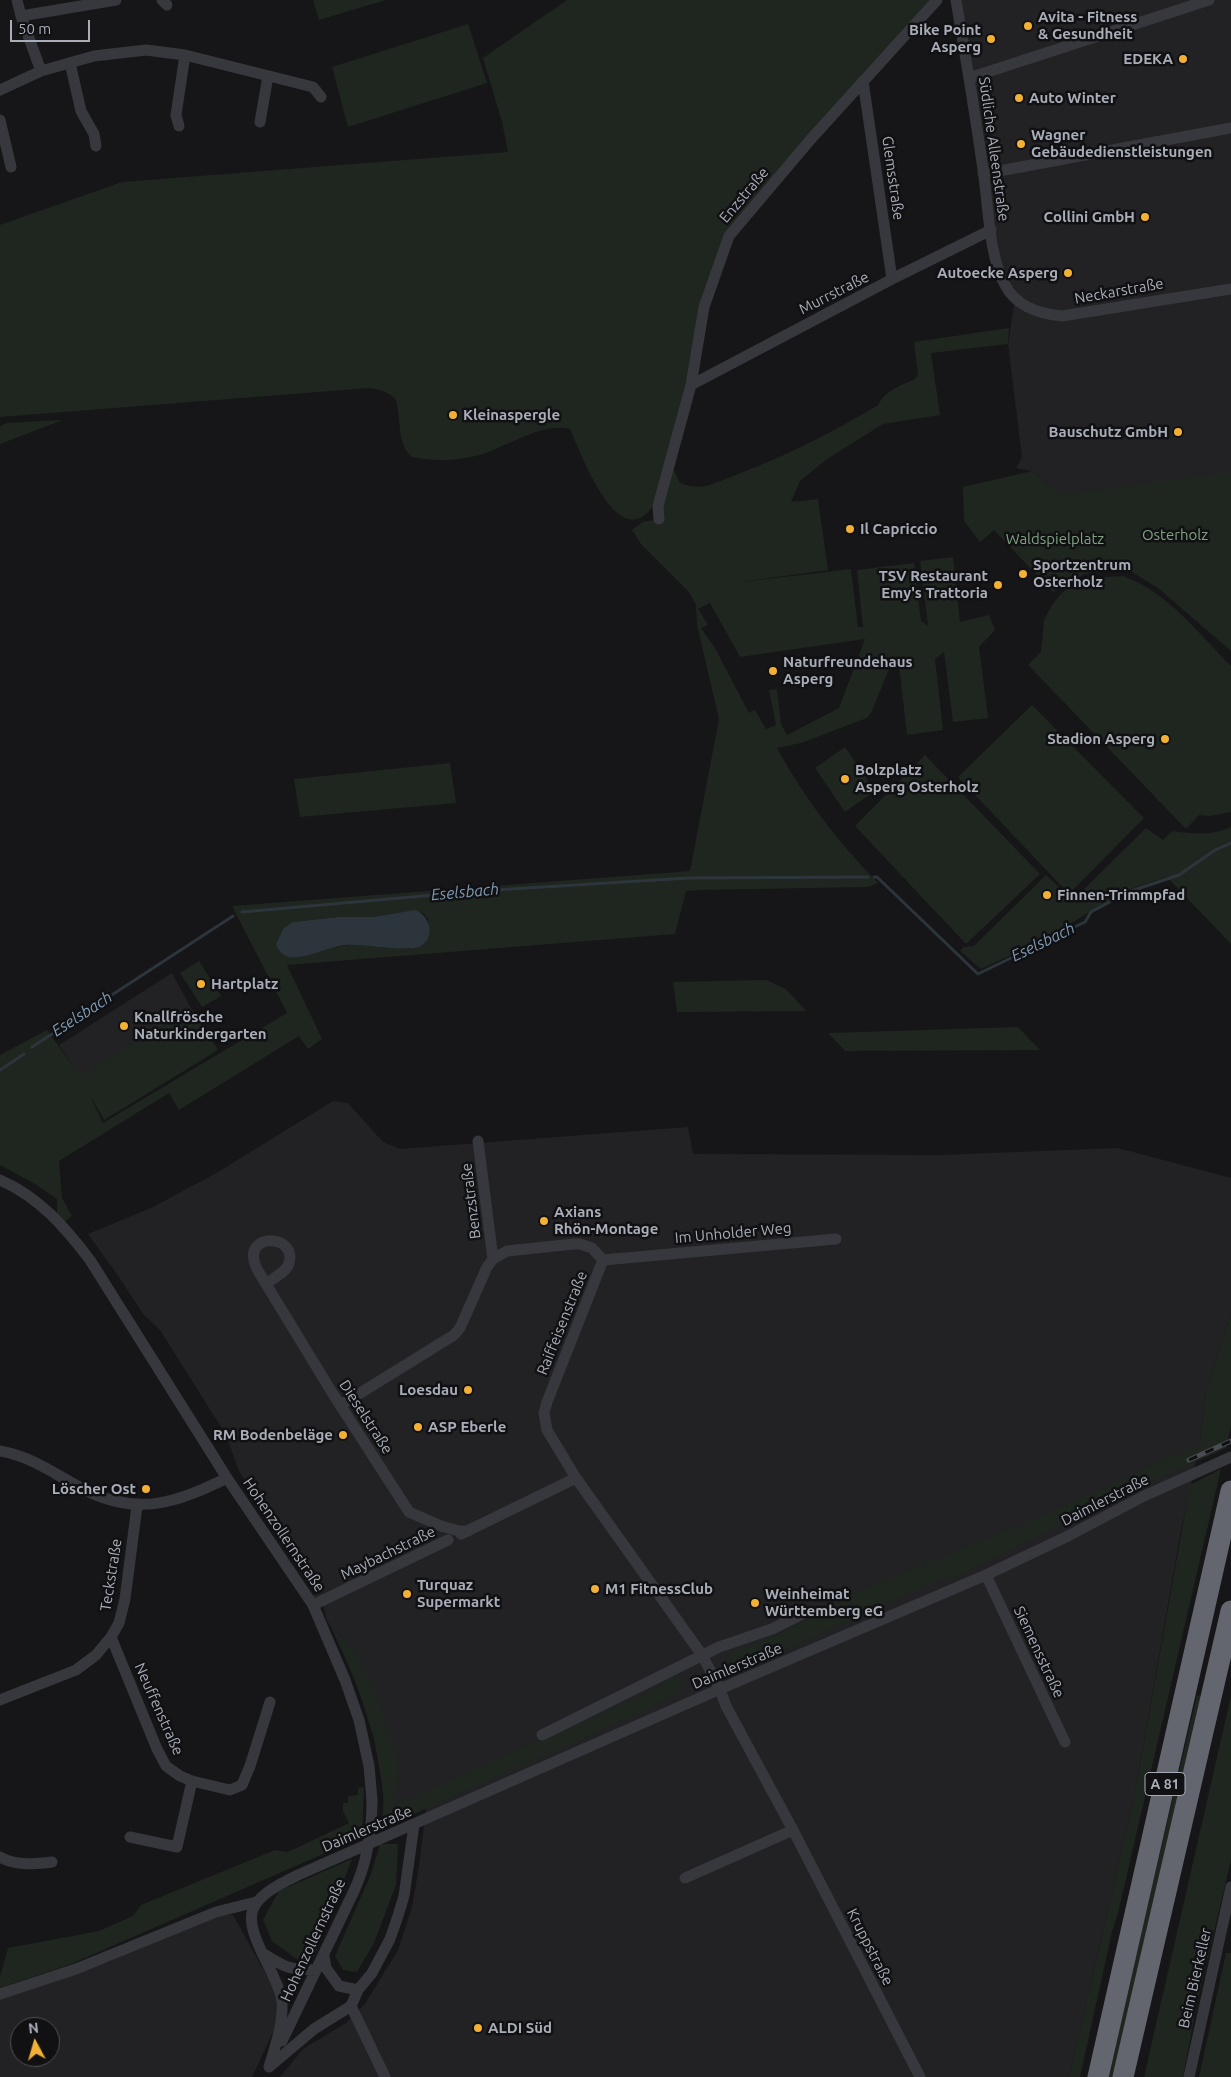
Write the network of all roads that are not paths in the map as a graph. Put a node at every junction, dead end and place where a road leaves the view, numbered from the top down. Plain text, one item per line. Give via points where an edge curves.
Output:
1 (17, 0) edge
2 (116, 0) edge
3 (937, 0) edge
4 (956, 0) edge
5 (1209, 0) edge
6 (21, 16) junction
7 (186, 55) junction
8 (70, 63) junction
9 (41, 72) junction
10 (268, 76) junction
11 (969, 78) junction
12 (863, 81) junction
13 (0, 90) edge
14 (321, 97) dead end
15 (0, 120) edge
16 (260, 122) dead end
17 (179, 126) dead end
18 (1231, 128) edge
19 (96, 146) dead end
20 (11, 167) dead end
21 (983, 174) junction
22 (991, 230) junction
23 (892, 279) junction
24 (1231, 289) edge
25 (1015, 298) joint
26 (691, 385) junction
27 (659, 519) dead end
28 (478, 1141) dead end
29 (0, 1180) edge
30 (836, 1239) dead end
31 (493, 1258) junction
32 (604, 1260) junction
33 (266, 1284) dead end
34 (341, 1405) junction
35 (0, 1451) edge
36 (1231, 1457) edge
37 (227, 1478) junction
38 (576, 1478) junction
39 (1231, 1492) edge
40 (136, 1506) junction
41 (468, 1531) junction
42 (986, 1575) junction
43 (314, 1605) junction
44 (1231, 1610) edge
45 (804, 1613) dead end
46 (112, 1637) junction
47 (702, 1655) junction
48 (720, 1689) junction
49 (0, 1700) edge
50 (270, 1702) dead end
51 (726, 1706) joint
52 (542, 1736) dead end
53 (1065, 1742) dead end
54 (192, 1781) junction
55 (414, 1825) junction
56 (793, 1830) junction
57 (130, 1837) dead end
58 (0, 1857) edge
59 (52, 1862) dead end
60 (685, 1878) dead end
61 (1231, 1887) edge
62 (256, 1902) junction
63 (262, 1953) junction
64 (324, 1956) junction
65 (316, 1970) junction
66 (358, 1990) junction
67 (0, 1994) edge
68 (351, 2006) junction
69 (267, 2072) edge
70 (385, 2077) edge
71 (920, 2077) edge
72 (1098, 2077) edge
73 (1122, 2077) edge
74 (1189, 2077) edge

1 - 6 street
2 - 6 street
3 - 12 street, Enzstraße
4 - 11 street, Südliche Alleenstraße
5 - 11 street
6 - 9 street
7 - 8 street via 127,51
7 - 10 street
7 - 17 street via 176,115
8 - 9 street
8 - 19 street via 81,111 94,134
9 - 13 street
10 - 14 street via 313,87
10 - 16 street
11 - 21 street, Südliche Alleenstraße
12 - 23 street, Glemsstraße
12 - 26 street, Enzstraße via 728,236 704,307
15 - 20 street
18 - 21 street
21 - 22 street, Südliche Alleenstraße
22 - 23 street, Murrstraße
22 - 25 street, Südliche Alleenstraße via 1001,278
23 - 26 street, Murrstraße
24 - 25 street, Neckarstraße via 1062,316 1037,311
26 - 27 street, Enzstraße via 658,506
28 - 31 street, Benzstraße
29 - 37 street, Hohenzollernstraße via 40,1204 84,1252
30 - 32 street, Im Unholder Weg
31 - 32 street, Raiffeisenstraße via 507,1251 580,1244 592,1248
31 - 34 street via 454,1336
32 - 38 street, Raiffeisenstraße via 544,1413 547,1430
33 - 34 street, Dieselstraße
34 - 41 street, Dieselstraße via 409,1512 441,1526
35 - 40 street via 35,1462 83,1489
36 - 42 street, Daimlerstraße via 1144,1496
37 - 40 street via 174,1500
37 - 43 street, Hohenzollernstraße
38 - 41 street, Maybachstraße
38 - 47 street, Raiffeisenstraße
39 - 72 highway, A 81
40 - 46 street, Teckstraße via 125,1599
41 - 43 street, Maybachstraße
42 - 48 street, Daimlerstraße
42 - 53 street, Siemensstraße
43 - 64 street, Hohenzollernstraße, bridge via 358,1720 369,1766 372,1800 372,1825 362,1869
44 - 73 highway, A 81
45 - 47 street via 772,1629
46 - 49 street, Teckstraße via 76,1670
46 - 54 street, Neuffenstraße via 166,1766
47 - 48 street, Raiffeisenstraße
47 - 52 street
48 - 51 street, Raiffeisenstraße
48 - 55 street, Daimlerstraße
50 - 54 street, Neuffenstraße via 242,1785 230,1790
51 - 56 street, Kruppstraße
54 - 57 street via 177,1847
55 - 62 street, Daimlerstraße via 279,1884
55 - 66 street via 404,1896 390,1940 372,1973
56 - 60 street
56 - 71 street, Kruppstraße
58 - 59 street via 11,1863 31,1865
61 - 74 street, Beim Bierkeller
62 - 63 street via 250,1923
62 - 67 street, Daimlerstraße via 216,1912 76,1969
63 - 65 street via 285,1967
63 - 69 street via 282,2003 280,2027
64 - 65 street, Hohenzollernstraße
64 - 66 street via 326,1968 339,1986
65 - 69 street, Hohenzollernstraße
66 - 68 street
68 - 69 street via 314,2030
68 - 70 street

